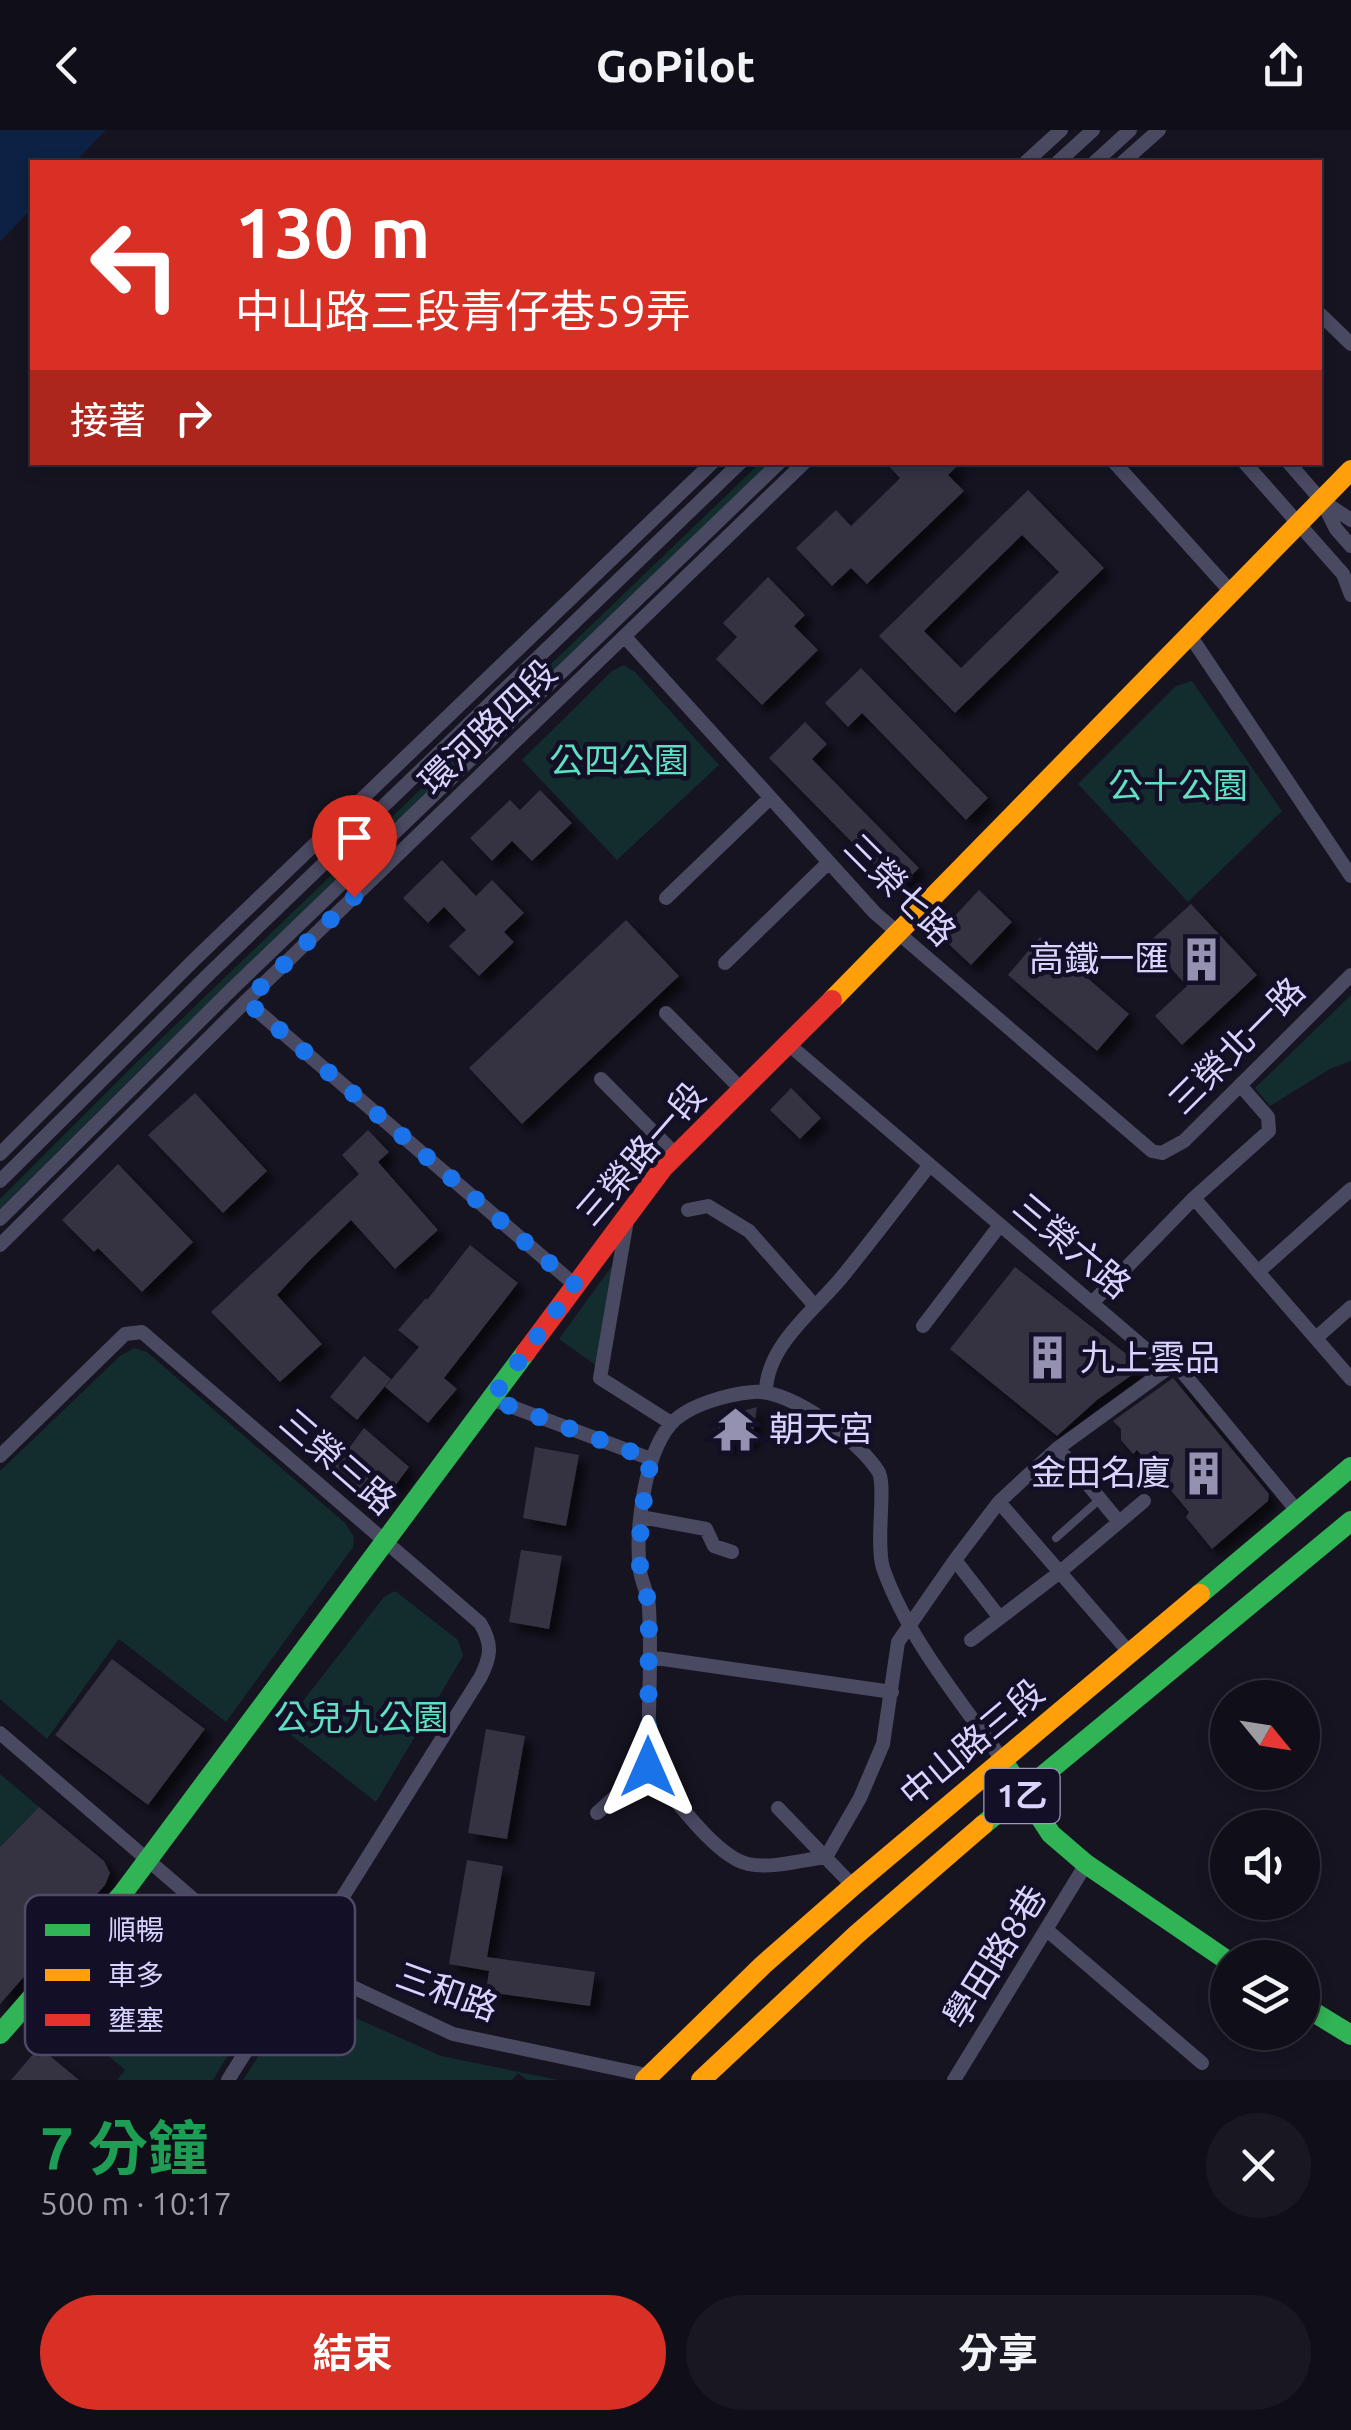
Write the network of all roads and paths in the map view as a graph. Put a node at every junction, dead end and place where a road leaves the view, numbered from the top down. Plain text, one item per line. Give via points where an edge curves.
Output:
1 (1062, 130) edge
2 (1094, 130) edge
3 (1130, 130) edge
4 (1159, 130) edge
5 (1028, 160) edge
6 (1060, 160) edge
7 (1096, 160) edge
8 (1125, 160) edge
9 (1322, 316) edge
10 (1351, 344) edge
11 (710, 465) edge
12 (738, 465) edge
13 (777, 465) edge
14 (802, 465) edge
15 (1117, 465) edge
16 (1247, 465) edge
17 (1291, 465) edge
18 (1351, 470) edge
19 (1321, 500) junction
20 (1351, 520) edge
21 (1298, 524) junction
22 (1351, 546) edge
23 (1347, 578) edge
24 (1232, 594) junction
25 (1351, 595) edge
26 (625, 637) junction
27 (1190, 638) junction
28 (770, 798) junction
29 (828, 862) junction
30 (1351, 876) edge
31 (666, 898) dead end
32 (898, 935) junction
33 (725, 964) dead end
34 (1351, 975) edge
35 (246, 1001) junction
36 (666, 1013) dead end
37 (787, 1043) junction
38 (601, 1079) dead end
39 (1240, 1085) junction
40 (740, 1090) junction
41 (1162, 1153) joint
42 (0, 1154) edge
43 (676, 1154) junction
44 (928, 1166) junction
45 (0, 1181) edge
46 (1351, 1189) edge
47 (1194, 1198) junction
48 (688, 1210) dead end
49 (628, 1213) junction
50 (0, 1219) edge
51 (1000, 1225) junction
52 (0, 1245) edge
53 (1258, 1272) junction
54 (575, 1285) junction
55 (1092, 1302) junction
56 (815, 1306) junction
57 (1351, 1307) edge
58 (923, 1326) dead end
59 (1316, 1338) junction
60 (1176, 1363) junction
61 (1351, 1380) edge
62 (766, 1391) junction
63 (491, 1399) junction
64 (671, 1423) junction
65 (1058, 1448) junction
66 (0, 1456) edge
67 (651, 1459) junction
68 (1351, 1467) edge
69 (1100, 1499) junction
70 (1144, 1500) dead end
71 (999, 1502) junction
72 (1298, 1512) junction
73 (641, 1517) junction
74 (1351, 1521) edge
75 (1119, 1522) junction
76 (1056, 1538) dead end
77 (384, 1542) junction
78 (732, 1552) dead end
79 (955, 1560) junction
80 (1060, 1572) junction
81 (1000, 1618) junction
82 (910, 1626) junction
83 (971, 1640) dead end
84 (1129, 1652) junction
85 (649, 1657) junction
86 (892, 1692) junction
87 (0, 1733) edge
88 (1003, 1761) junction
89 (648, 1767) junction
90 (1024, 1793) junction
91 (778, 1808) dead end
92 (597, 1813) dead end
93 (826, 1856) junction
94 (148, 1860) junction
95 (1086, 1864) junction
96 (852, 1886) junction
97 (122, 1895) edge
98 (189, 1895) edge
99 (344, 1895) edge
100 (1048, 1931) junction
101 (1210, 1949) edge
102 (355, 1989) edge
103 (25, 2006) edge
104 (1320, 2016) edge
105 (0, 2034) edge
106 (1351, 2035) edge
107 (244, 2055) edge
108 (1202, 2063) dead end
109 (650, 2078) edge
110 (228, 2080) edge
111 (701, 2080) edge
112 (954, 2080) edge

1 - 5 street
2 - 6 street
3 - 7 street
4 - 8 street
9 - 10 street
11 - 42 street, 環河路四段
12 - 45 street, 環河路四段
13 - 50 street, 環河路四段
14 - 26 street, 環河路四段
15 - 24 street
16 - 21 street
17 - 19 street
18 - 19 main road, 三榮路一段
19 - 20 street
19 - 21 main road, 三榮路一段
19 - 22 street
21 - 23 street
21 - 24 main road, 三榮路一段
23 - 25 street
24 - 27 main road, 三榮路一段
26 - 28 street, 三榮七路
26 - 35 street, 環河路四段
27 - 30 street
27 - 32 main road, 三榮路一段
28 - 29 street, 三榮七路
28 - 31 street
29 - 32 street, 三榮七路
29 - 33 street
32 - 37 main road, 三榮路一段
32 - 41 street, 三榮七路 via 1143,1146
34 - 39 street, 三榮北一路
35 - 52 street, 環河路四段
35 - 54 street
36 - 40 street
37 - 40 main road, 三榮路一段
37 - 44 street, 三榮六路
38 - 43 street
39 - 41 street, 三榮北一路 via 1184,1141
39 - 47 street via 1268,1117 1270,1130
40 - 43 main road, 三榮路一段
43 - 49 main road, 三榮路一段
44 - 51 street, 三榮六路
44 - 56 street
46 - 53 street
47 - 53 street
47 - 55 street
48 - 56 street via 708,1206 738,1224
49 - 54 main road, 三榮路一段
49 - 64 street via 600,1378
51 - 55 street, 三榮六路
51 - 58 street
53 - 59 street
54 - 63 main road, 三榮路一段
55 - 60 street, 三榮六路 via 1148,1351
56 - 62 street via 770,1368
57 - 59 street
59 - 61 street
60 - 65 street
60 - 72 street, 三榮六路
62 - 64 street via 720,1398
62 - 82 street via 820,1418 880,1473 878,1542
63 - 67 street
63 - 77 main road, 三榮路一段
64 - 67 street
65 - 69 street
65 - 71 street
66 - 77 street, 三榮三路 via 136,1330
67 - 73 street
68 - 72 main road, 中山路三段 / 1乙
69 - 75 street
69 - 76 lane
70 - 75 street
71 - 79 street
71 - 80 street
72 - 84 main road, 中山路三段 / 1乙
73 - 78 street via 706,1530 714,1546
73 - 85 street
74 - 90 main road, 中山路三段 / 1乙
75 - 80 street
77 - 94 main road, 三榮路一段
77 - 99 street, 三榮三路 via 480,1623 491,1647 480,1678
79 - 81 street
79 - 82 street
80 - 81 street
80 - 84 street
81 - 83 street
82 - 86 street via 898,1642
82 - 88 street
84 - 88 main road, 中山路三段 / 1乙
85 - 86 street
85 - 89 street
86 - 93 street via 883,1744
87 - 94 street, 三和路
88 - 90 main road
88 - 96 main road, 中山路三段 / 1乙
89 - 92 street
89 - 93 street via 725,1853 748,1864
90 - 95 main road via 1051,1834
90 - 111 main road, 中山路三段 / 1乙 via 788,1994
91 - 93 street
93 - 96 street
94 - 97 main road, 三榮路一段
94 - 98 street, 三和路
95 - 100 street, 學田路8巷
95 - 101 main road
96 - 109 main road, 中山路三段 / 1乙
100 - 108 street
100 - 112 street, 學田路8巷
102 - 109 street, 三和路 via 454,2034
103 - 105 main road, 三榮路一段
104 - 106 main road
107 - 110 street

